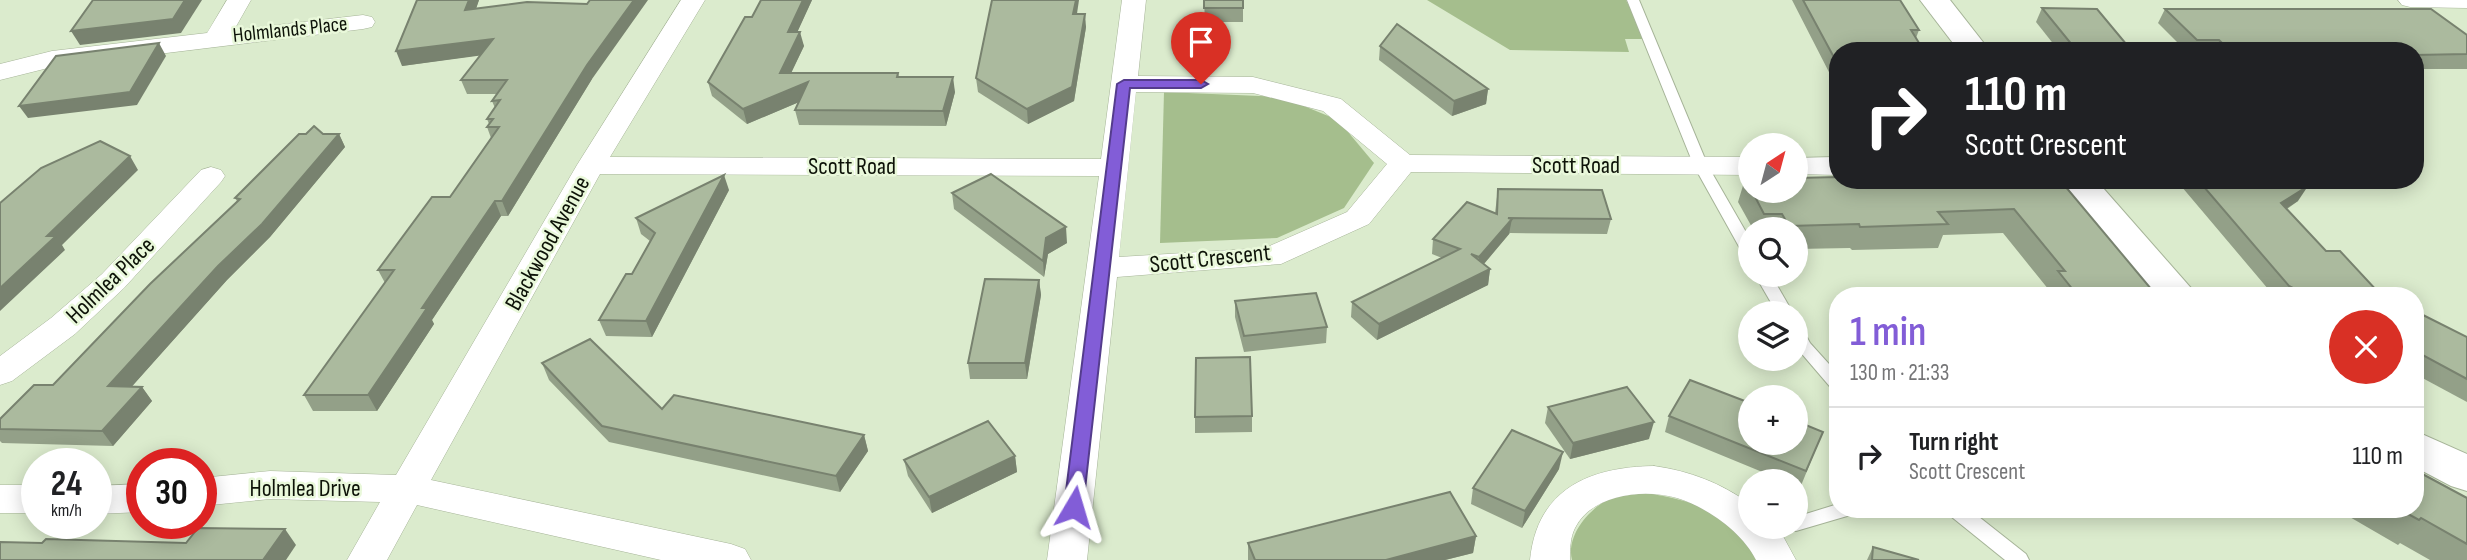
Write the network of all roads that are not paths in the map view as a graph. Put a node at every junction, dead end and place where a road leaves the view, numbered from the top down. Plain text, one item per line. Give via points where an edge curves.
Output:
1 (239, 0) edge
2 (692, 0) edge
3 (1134, 0) edge
4 (1633, 0) edge
5 (1935, 0) edge
6 (2410, 0) edge
7 (2467, 1) edge
8 (363, 22) dead end
9 (217, 37) junction
10 (1968, 42) edge
11 (0, 72) edge
12 (1124, 84) junction
13 (1403, 163) junction
14 (591, 165) junction
15 (1701, 166) junction
16 (1738, 166) edge
17 (1808, 166) edge
18 (1829, 166) edge
19 (1113, 168) junction
20 (211, 176) dead end
21 (2085, 189) edge
22 (1738, 231) edge
23 (1103, 268) junction
24 (2169, 287) edge
25 (1808, 352) edge
26 (0, 373) edge
27 (1829, 375) edge
28 (2424, 452) edge
29 (2467, 474) edge
30 (408, 489) junction
31 (217, 490) edge
32 (0, 499) edge
33 (21, 499) edge
34 (1738, 511) edge
35 (1829, 514) edge
36 (1966, 518) edge
37 (1808, 521) edge
38 (367, 560) edge
39 (731, 560) edge
40 (1067, 560) edge
41 (1550, 560) edge
42 (2020, 560) edge

1 - 9 street, Holmlands Place
2 - 14 street, Blackwood Avenue
3 - 12 street
4 - 15 lane
5 - 10 street
6 - 7 street
8 - 9 street, Holmlands Place
9 - 11 street, Holmlands Place via 52,59
12 - 13 street via 1252,85 1332,105
12 - 19 street
13 - 15 street, Scott Road
13 - 23 street, Scott Crescent via 1358,218 1270,257
14 - 19 street, Scott Road
14 - 30 street, Blackwood Avenue
15 - 16 street, Scott Road
15 - 22 lane
17 - 18 street
19 - 23 street
20 - 26 street, Holmlea Place via 113,281
21 - 24 street
23 - 40 street
25 - 27 lane
28 - 29 street
30 - 31 street, Holmlea Drive via 270,485
30 - 38 street, Blackwood Avenue
30 - 39 street, Holmlea Drive
32 - 33 street
34 - 41 street via 1675,484 1635,480 1598,487 1569,504 1552,532
35 - 37 lane
36 - 42 lane

